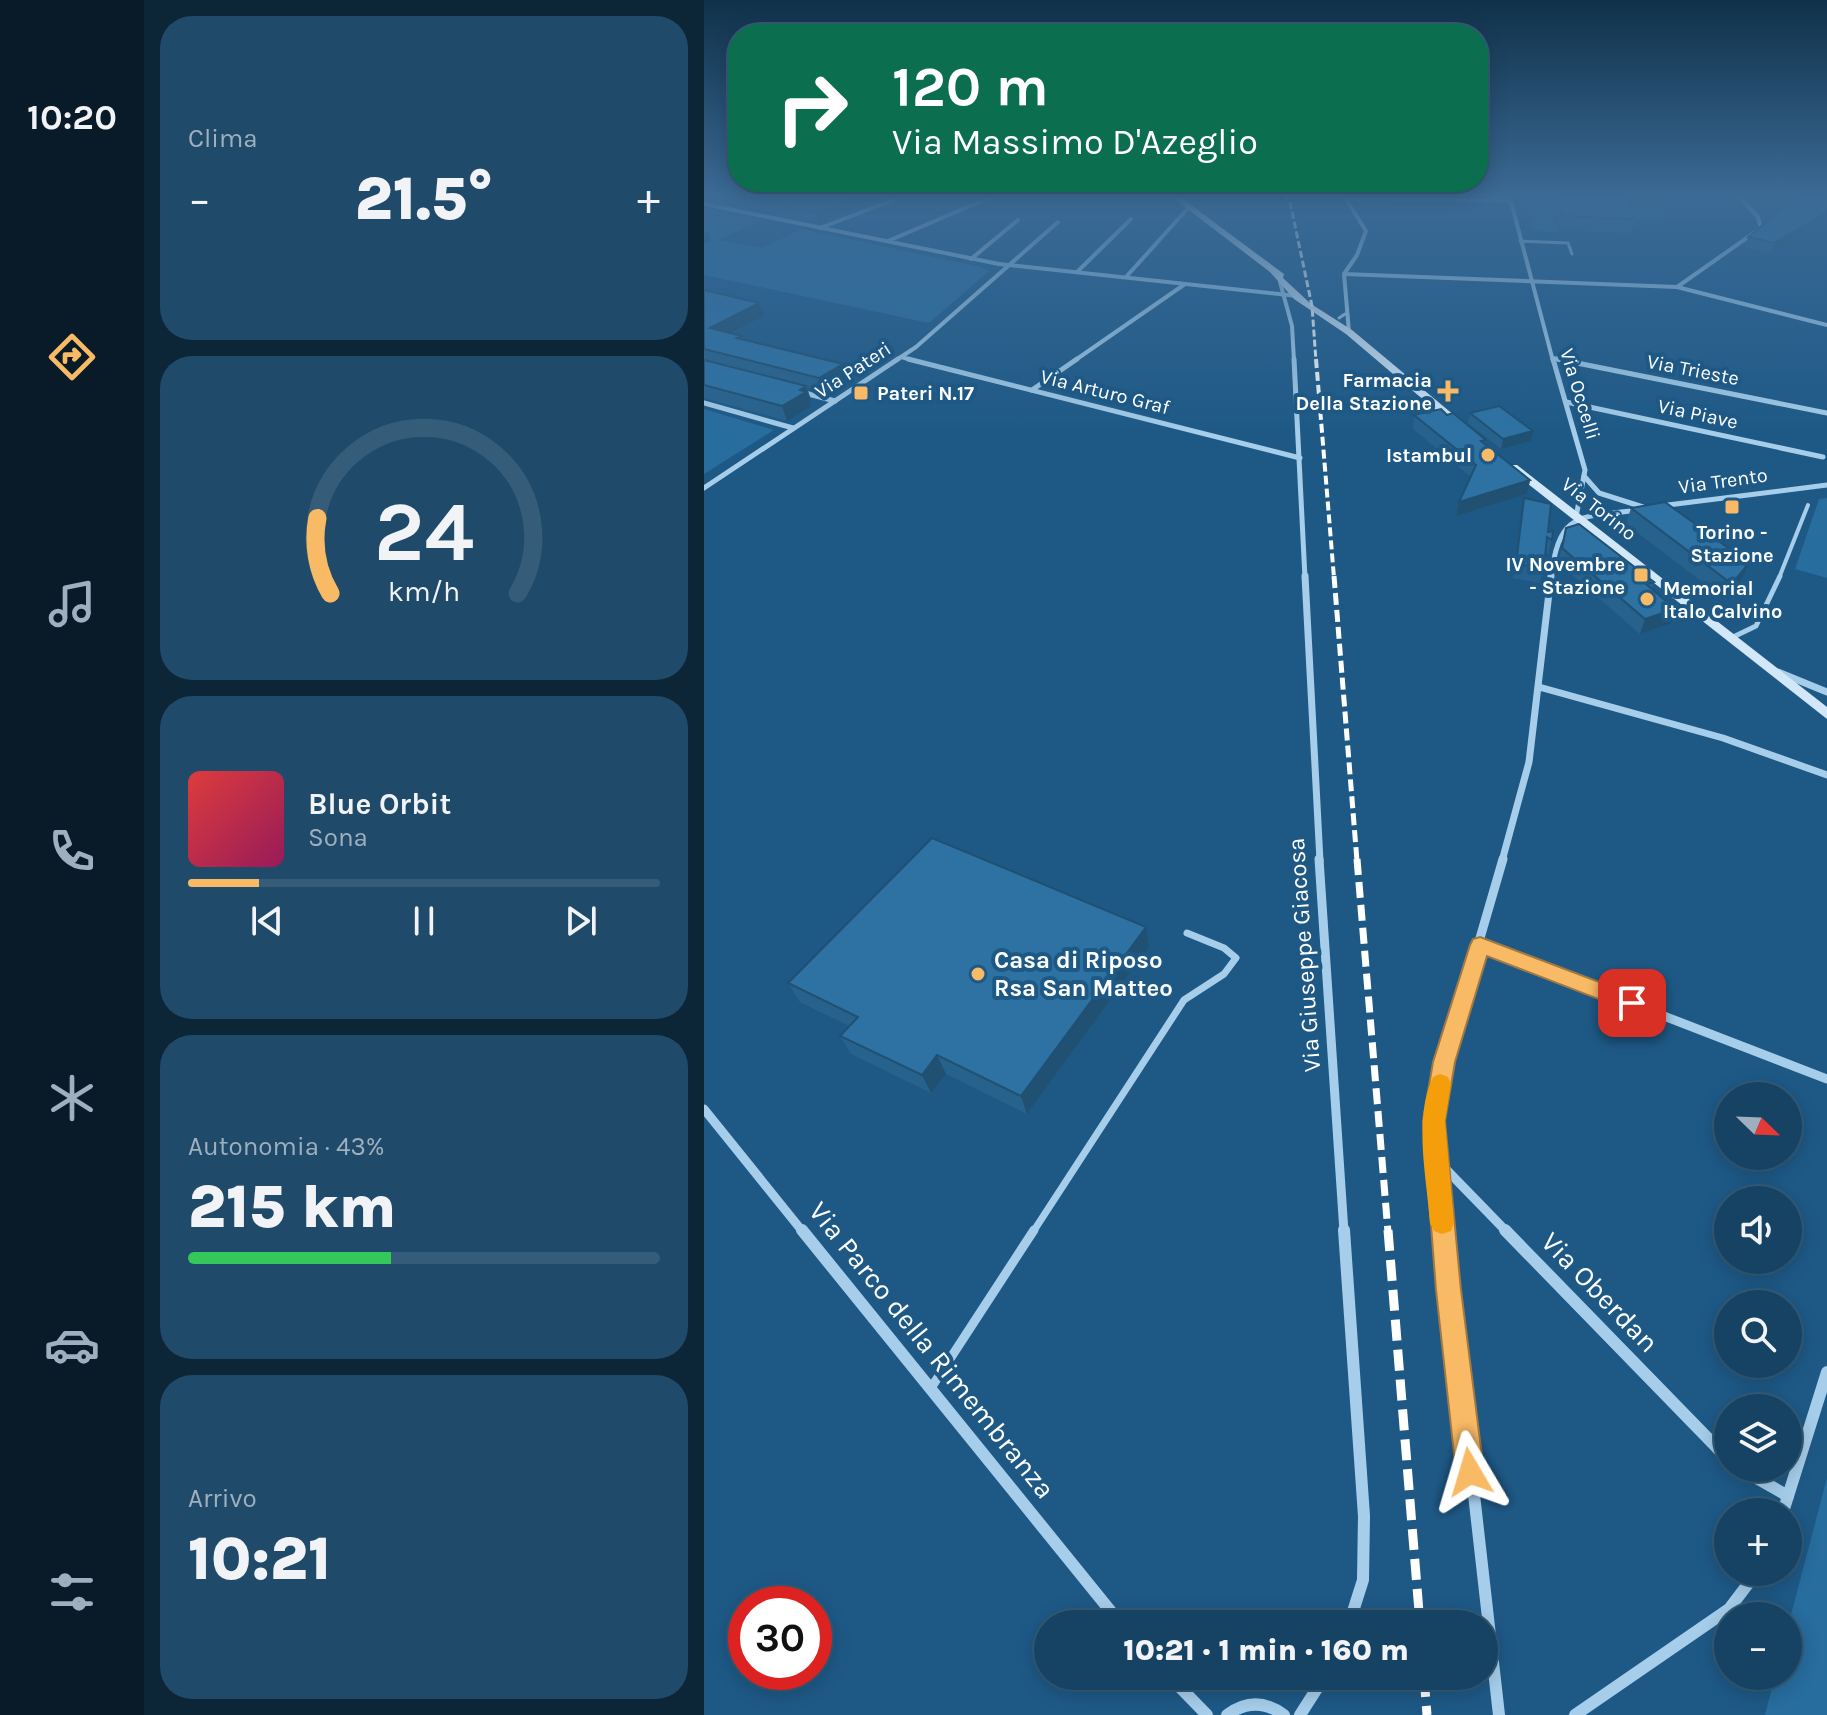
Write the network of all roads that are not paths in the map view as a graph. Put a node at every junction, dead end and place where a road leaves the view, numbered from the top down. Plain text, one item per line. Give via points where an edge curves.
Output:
1 (998, 274) edge
2 (1097, 274) edge
3 (1129, 274) edge
4 (1275, 274) edge
5 (1278, 274) edge
6 (1344, 274) joint
7 (1528, 274) edge
8 (1695, 274) edge
9 (1126, 277) junction
10 (1530, 281) junction
11 (1280, 282) junction
12 (1186, 284) junction
13 (1677, 287) junction
14 (1281, 294) junction
15 (1297, 296) junction
16 (1342, 316) junction
17 (1827, 325) edge
18 (1349, 332) junction
19 (901, 357) junction
20 (1553, 358) junction
21 (791, 389) edge
22 (1032, 390) junction
23 (835, 401) junction
24 (1566, 402) junction
25 (704, 403) edge
26 (1827, 413) edge
27 (793, 428) junction
28 (1475, 438) edge
29 (1823, 457) dead end
30 (1300, 458) junction
31 (1504, 460) edge
32 (1584, 476) junction
33 (1827, 485) edge
34 (704, 488) edge
35 (1808, 505) dead end
36 (1647, 508) junction
37 (1576, 517) junction
38 (1731, 638) junction
39 (1770, 669) junction
40 (1539, 687) junction
41 (1827, 692) edge
42 (1827, 714) edge
43 (1827, 775) edge
44 (1187, 933) dead end
45 (1480, 945) junction
46 (1827, 1079) edge
47 (704, 1109) edge
48 (1437, 1159) junction
49 (1827, 1372) edge
50 (931, 1388) junction
51 (1714, 1445) edge
52 (1764, 1482) edge
53 (1788, 1496) joint
54 (1746, 1586) edge
55 (1110, 1610) edge
56 (1353, 1610) edge
57 (1183, 1690) edge
58 (1316, 1690) edge
59 (1207, 1715) edge
60 (1227, 1715) edge
61 (1284, 1715) edge
62 (1300, 1715) edge
63 (1499, 1715) edge
64 (1575, 1715) edge

1 - 19 street, Via Pateri
2 - 9 street
3 - 9 street
4 - 11 main road
5 - 16 main road
6 - 10 street
6 - 16 street
7 - 10 street, Via Occelli
8 - 13 street
9 - 12 street
10 - 13 street
10 - 20 street, Via Occelli
11 - 14 street, Via Giuseppe Giacosa
11 - 15 main road
12 - 14 street
12 - 22 street
13 - 17 street
14 - 15 street
14 - 30 street, Via Giuseppe Giacosa via 1292,326
15 - 18 main road
16 - 18 main road
18 - 28 main road
19 - 22 street, Via Arturo Graf
19 - 23 street, Via Pateri
20 - 24 street, Via Occelli
20 - 26 street, Via Trieste
21 - 23 street
22 - 30 street, Via Arturo Graf
23 - 27 street, Via Pateri
24 - 29 street, Via Piave
24 - 32 street, Via Occelli
25 - 27 street
27 - 34 street, Via Pateri
30 - 56 street, Via Giuseppe Giacosa via 1322,909 1364,1516 1363,1580
31 - 37 main road, Via Torino
32 - 36 street via 1599,493
32 - 37 street, Via Occelli
33 - 36 street, Via Trento
35 - 38 lane via 1756,626
36 - 37 street, Via Trento
37 - 38 main road, Via Torino
37 - 40 street via 1566,522 1558,537
38 - 39 main road, Via Torino
39 - 41 street
39 - 42 main road, Via Torino
40 - 43 street via 1723,738
40 - 45 street via 1529,762
44 - 50 lane via 1236,958 1224,974 1184,1000
45 - 46 street
45 - 48 street via 1444,1062 1434,1121
47 - 50 street, Via Parco della Rimembranza
48 - 51 street, Via Oberdan
48 - 63 street
49 - 53 street
50 - 55 street, Via Parco della Rimembranza
52 - 53 street
54 - 64 street via 1729,1609
57 - 59 street
58 - 62 street
60 - 61 street via 1255,1703

